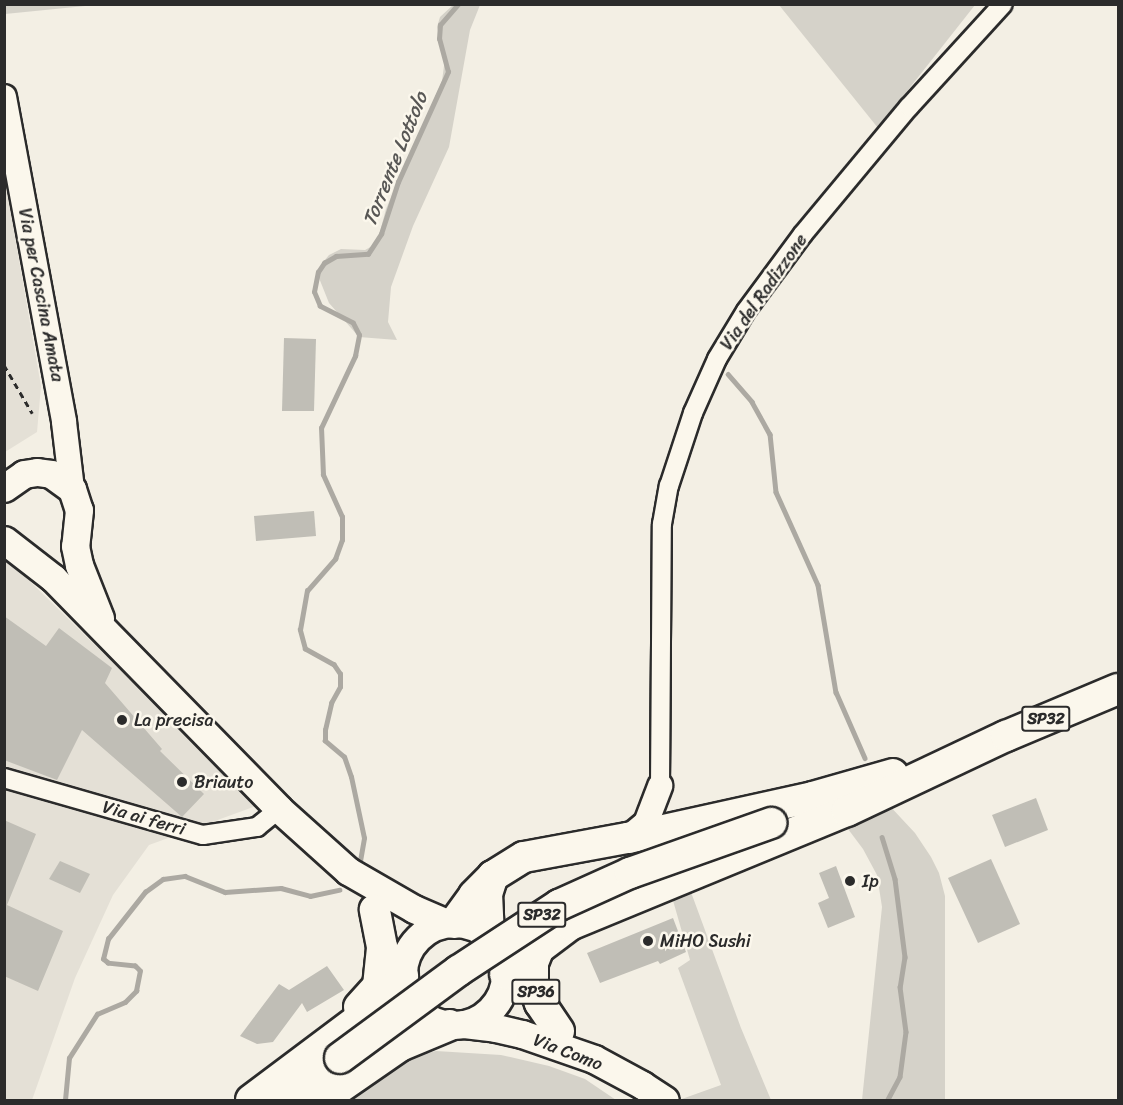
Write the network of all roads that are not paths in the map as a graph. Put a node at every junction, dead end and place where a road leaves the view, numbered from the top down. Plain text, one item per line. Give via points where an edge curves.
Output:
1 (1003, 4) edge
2 (4, 97) edge
3 (64, 422) junction
4 (37, 472) junction
5 (5, 487) edge
6 (72, 489) junction
7 (75, 533) junction
8 (13, 547) edge
9 (107, 633) junction
10 (1119, 689) edge
11 (974, 750) junction
12 (4, 778) edge
13 (660, 786) junction
14 (279, 808) junction
15 (669, 829) junction
16 (628, 838) junction
17 (348, 871) junction
18 (493, 876) junction
19 (375, 910) junction
20 (450, 923) junction
21 (489, 936) junction
22 (539, 948) junction
23 (403, 973) junction
24 (505, 979) junction
25 (457, 1024) junction
26 (559, 1031) junction
27 (331, 1052) junction
28 (594, 1059) junction
29 (251, 1101) edge
30 (287, 1101) edge
31 (322, 1101) edge
32 (665, 1101) edge

1 - 13 street, Via del Radizzone via 909,107 803,234 746,311 717,359 693,413 669,486 662,524
2 - 3 street, Via per Cascina Amata
3 - 4 street, Via per Cascina Amata via 57,450
3 - 6 street, Via per Cascina Amata
4 - 5 main road via 24,474
4 - 6 main road via 51,474
6 - 7 main road via 79,510
7 - 8 main road via 67,545 51,554 33,557
7 - 9 main road via 85,583
8 - 9 main road via 39,565
9 - 14 main road
10 - 11 main road, SP32
11 - 15 main road via 813,796
11 - 22 main road via 847,811 570,925
11 - 27 main road, SP32, bridge via 630,873 559,905
12 - 14 street, Via ai ferri via 203,835 257,827
13 - 15 street
13 - 16 street via 646,823
14 - 17 main road
15 - 16 main road
16 - 18 main road via 524,857
17 - 19 main road
17 - 20 main road via 414,909
18 - 20 main road
18 - 21 main road via 487,901
19 - 23 main road
19 - 27 main road via 382,947 378,986
20 - 21 main road via 469,925
20 - 23 main road via 427,930 415,940
21 - 24 main road via 501,954
22 - 24 main road
22 - 26 main road, SP36 via 533,963 533,984 540,1003
23 - 25 main road via 415,1007 424,1015
23 - 27 main road via 383,1001
24 - 25 main road via 500,997 487,1013
24 - 26 main road, SP36
25 - 28 main road, Via Como via 522,1034
25 - 31 main road via 400,1046
26 - 28 main road, SP36
27 - 29 main road
27 - 30 main road, SP32
28 - 32 main road, Via Como / SP36

